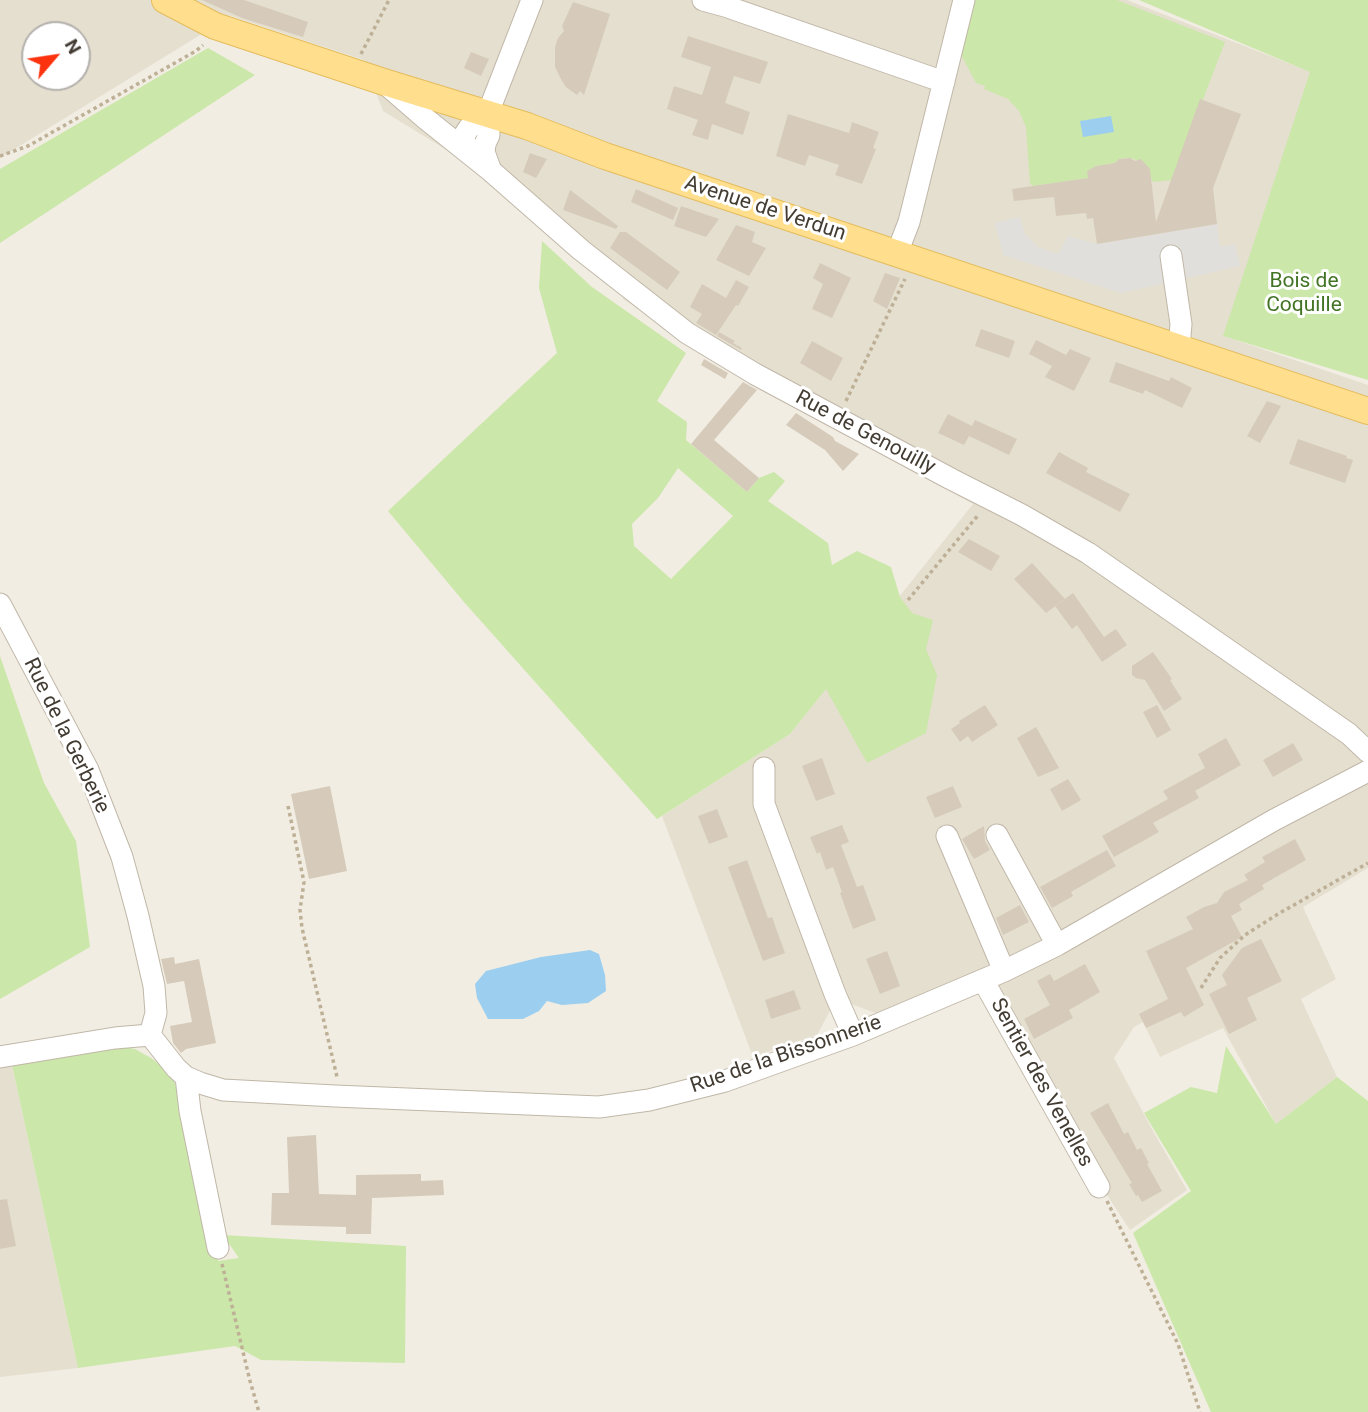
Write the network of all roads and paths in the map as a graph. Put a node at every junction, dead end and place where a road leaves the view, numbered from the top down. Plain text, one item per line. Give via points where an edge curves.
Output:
1 (165, 0) edge
2 (389, 0) edge
3 (532, 0) edge
4 (703, 0) edge
5 (964, 0) edge
6 (205, 43) dead end
7 (359, 60) dead end
8 (384, 82) junction
9 (944, 82) junction
10 (488, 114) junction
11 (0, 156) edge
12 (474, 157) junction
13 (491, 171) junction
14 (906, 256) junction
15 (1171, 256) dead end
16 (1179, 348) junction
17 (1368, 411) edge
18 (837, 418) junction
19 (992, 499) junction
20 (908, 600) dead end
21 (0, 604) edge
22 (1368, 752) edge
23 (764, 768) dead end
24 (1368, 771) edge
25 (288, 806) dead end
26 (997, 835) dead end
27 (947, 836) dead end
28 (1368, 863) edge
29 (1057, 945) junction
30 (1004, 971) junction
31 (982, 980) junction
32 (1201, 988) dead end
33 (150, 1035) junction
34 (853, 1035) junction
35 (0, 1057) edge
36 (186, 1077) junction
37 (335, 1096) junction
38 (1099, 1187) joint
39 (218, 1248) joint
40 (259, 1412) edge
41 (1200, 1412) edge

1 - 8 main road, Avenue de Verdun via 215,26
2 - 7 path
3 - 10 street
4 - 9 street
5 - 9 street
6 - 11 path via 28,146
8 - 10 main road, Avenue de Verdun
8 - 12 street, Rue de Genouilly
9 - 14 street via 909,222
10 - 12 street via 465,134
10 - 13 street via 484,152
10 - 14 main road, Avenue de Verdun
12 - 13 street, Rue de Genouilly
13 - 18 street, Rue de Genouilly via 580,250 687,333
14 - 16 main road, Avenue de Verdun
14 - 18 path
15 - 16 street via 1181,324
16 - 17 main road, Avenue de Verdun
18 - 19 street, Rue de Genouilly
19 - 20 path
19 - 22 street, Rue de Genouilly via 1088,553 1349,734
21 - 33 street, Rue de la Gerberie via 88,770 122,857 154,986 156,1013
23 - 34 street via 764,804
24 - 29 street, Rue de la Bissonnerie
25 - 37 path via 304,882 302,928 337,1075
26 - 29 street
27 - 30 street
28 - 32 path via 1245,935 1220,958
29 - 30 street, Rue de la Bissonnerie
30 - 31 street, Rue de la Bissonnerie
31 - 34 street, Rue de la Bissonnerie
31 - 38 street, Sentier des Venelles
33 - 35 street
33 - 36 street, Rue de la Bissonnerie
34 - 37 street, Rue de la Bissonnerie via 725,1081 599,1107
36 - 37 street, Rue de la Bissonnerie via 223,1090
36 - 39 street
38 - 41 path via 1178,1344
39 - 40 path

